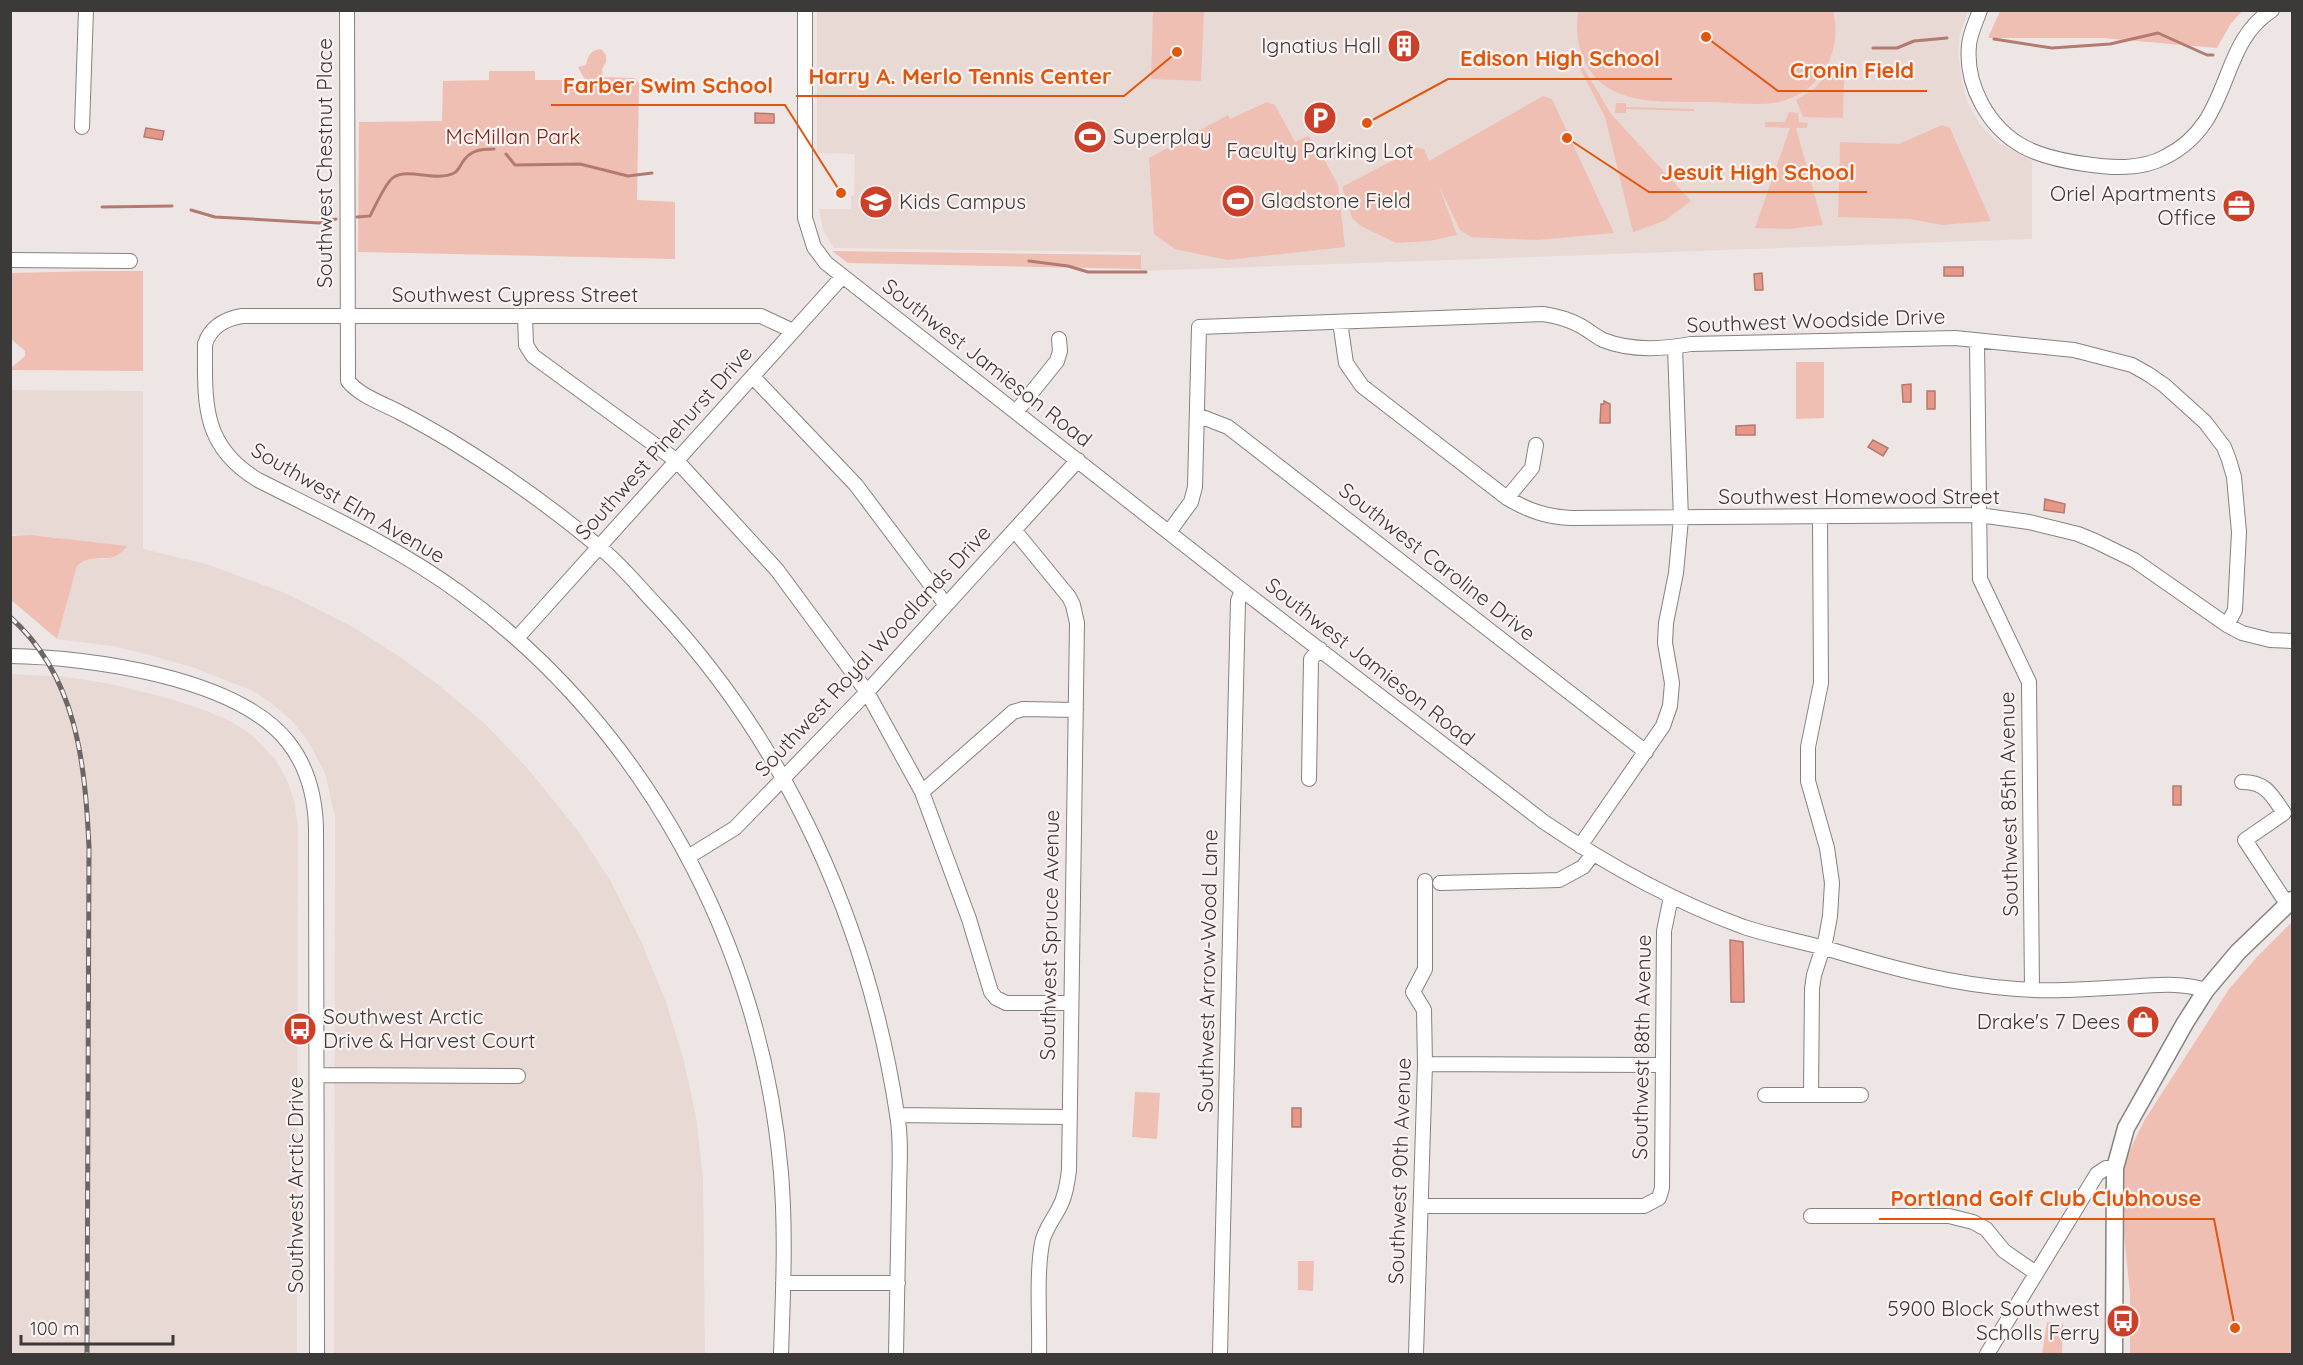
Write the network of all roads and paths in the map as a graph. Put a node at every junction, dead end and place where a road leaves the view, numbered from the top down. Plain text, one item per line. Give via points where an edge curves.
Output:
1 (86, 10) edge
2 (347, 10) edge
3 (805, 10) edge
4 (1980, 10) edge
5 (2272, 10) edge
6 (82, 127) dead end
7 (10, 260) edge
8 (130, 261) dead end
9 (842, 277) junction
10 (346, 316) junction
11 (525, 316) junction
12 (234, 317) joint
13 (1340, 322) junction
14 (793, 331) junction
15 (1059, 339) dead end
16 (1977, 341) junction
17 (1675, 347) junction
18 (753, 377) junction
19 (1016, 412) junction
20 (1197, 415) junction
21 (1536, 445) dead end
22 (1078, 460) junction
23 (677, 461) junction
24 (1507, 498) junction
25 (1979, 515) junction
26 (1820, 517) junction
27 (1681, 519) junction
28 (1015, 531) junction
29 (1169, 532) junction
30 (599, 546) junction
31 (1242, 590) junction
32 (946, 605) junction
33 (2227, 625) junction
34 (517, 638) junction
35 (2292, 641) edge
36 (1320, 649) junction
37 (10, 656) edge
38 (867, 692) junction
39 (1076, 710) junction
40 (1646, 752) junction
41 (784, 777) junction
42 (1309, 779) dead end
43 (2242, 782) dead end
44 (922, 792) junction
45 (1580, 846) junction
46 (1593, 854) junction
47 (688, 857) junction
48 (1425, 881) dead end
49 (1440, 883) dead end
50 (1671, 897) junction
51 (2290, 902) edge
52 (1823, 948) junction
53 (2032, 990) junction
54 (2206, 990) junction
55 (1070, 1003) junction
56 (1425, 1064) junction
57 (1661, 1065) junction
58 (318, 1075) junction
59 (518, 1076) dead end
60 (1765, 1095) dead end
61 (1811, 1095) junction
62 (1861, 1095) dead end
63 (897, 1115) junction
64 (1068, 1118) junction
65 (2115, 1168) junction
66 (1421, 1206) junction
67 (1811, 1216) dead end
68 (2036, 1273) junction
69 (783, 1283) junction
70 (898, 1283) junction
71 (317, 1354) edge
72 (781, 1354) edge
73 (896, 1354) edge
74 (1039, 1354) edge
75 (1220, 1354) edge
76 (1416, 1354) edge
77 (1987, 1354) edge
78 (2115, 1354) edge

1 - 6 street
2 - 10 street, Southwest Chestnut Place
3 - 9 street, Southwest Jamieson Road via 805,218 814,247
4 - 5 street via 1969,45 1971,75 1978,98 1998,127 2025,147 2048,157 2102,167 2131,167 2165,158 2200,132 2211,116 2247,33
7 - 8 street
9 - 14 street, Southwest Pinehurst Drive
9 - 19 street, Southwest Jamieson Road
10 - 11 street, Southwest Cypress Street
10 - 12 street, Southwest Cypress Street
10 - 30 street, Southwest Chestnut Place via 346,376 352,387 481,459
11 - 14 street, Southwest Cypress Street via 761,316
11 - 23 street via 526,345 533,356
12 - 34 street, Southwest Elm Avenue via 217,325 205,344 205,402 212,427 227,454 258,480 349,524 407,558
13 - 17 street, Southwest Woodside Drive via 1543,314 1570,321 1602,340
13 - 20 street, Southwest Woodside Drive via 1199,327
13 - 24 street, Southwest Homewood Street via 1346,363 1362,386
14 - 18 street, Southwest Pinehurst Drive
15 - 19 street via 1058,361
16 - 17 street, Southwest Woodside Drive via 1928,338
16 - 25 street, Southwest 85th Avenue
16 - 33 street, Southwest Woodside Drive via 2063,348 2132,365 2164,385 2215,433 2234,477 2239,525 2235,610
17 - 27 street
18 - 23 street, Southwest Pinehurst Drive
18 - 32 street via 856,485
19 - 22 street, Southwest Jamieson Road
20 - 29 street via 1195,487 1191,502
20 - 40 street, Southwest Caroline Drive via 1228,427
21 - 24 street via 1532,468
22 - 28 street, Southwest Royal Woodlands Drive
22 - 29 street, Southwest Jamieson Road
23 - 30 street, Southwest Pinehurst Drive
23 - 38 street via 777,570
24 - 27 street, Southwest Homewood Street via 1550,517
25 - 26 street, Southwest Homewood Street
25 - 33 street, Southwest Homewood Street via 2051,527 2118,551
25 - 53 street, Southwest 85th Avenue via 1980,579 2029,682
26 - 27 street, Southwest Homewood Street
26 - 52 street via 1821,683 1808,747 1808,781 1827,848 1832,883
27 - 40 street via 1666,622 1665,643 1672,683 1670,706 1663,726
28 - 32 street, Southwest Royal Woodlands Drive
28 - 39 street, Southwest Spruce Avenue via 1073,605 1077,623
29 - 31 street, Southwest Jamieson Road
30 - 34 street, Southwest Pinehurst Drive
30 - 41 street, Southwest Chestnut Place via 688,640
31 - 36 street, Southwest Jamieson Road
31 - 75 street, Southwest Arrow-Wood Lane via 1238,601
32 - 38 street, Southwest Royal Woodlands Drive
33 - 35 street, Southwest Homewood Street via 2257,638
34 - 47 street, Southwest Elm Avenue via 611,740
36 - 42 street via 1311,659
36 - 45 street, Southwest Jamieson Road via 1498,788
37 - 58 street, Southwest Arctic Drive via 86,661 189,685 250,711 288,742 310,785 315,813
38 - 41 street, Southwest Royal Woodlands Drive
38 - 44 street
39 - 44 street via 1013,712
39 - 55 street, Southwest Spruce Avenue
40 - 45 street
41 - 47 street, Southwest Royal Woodlands Drive via 735,828
41 - 63 street, Southwest Chestnut Place via 815,838 861,956
43 - 51 street via 2255,782 2266,788 2284,813 2244,840
44 - 55 street via 991,992 1006,1003
45 - 46 street, Southwest Jamieson Road
46 - 49 street via 1580,870 1559,880
46 - 50 street, Southwest Jamieson Road
47 - 69 street, Southwest Elm Avenue via 727,942 761,1051 781,1173
48 - 56 street, Southwest 90th Avenue via 1425,969 1413,992 1424,1010
50 - 52 street, Southwest Jamieson Road via 1744,927
50 - 57 street, Southwest 88th Avenue via 1664,931
51 - 54 main road via 2238,952
52 - 53 street, Southwest Jamieson Road via 1908,972
52 - 61 street via 1812,989
53 - 54 street, Southwest Jamieson Road via 2169,984
54 - 65 main road via 2136,1108 2121,1140
55 - 64 street, Southwest Spruce Avenue
56 - 57 street
56 - 66 street, Southwest 90th Avenue
57 - 66 street, Southwest 88th Avenue via 1659,1198 1644,1206
58 - 59 street
58 - 71 street, Southwest Arctic Drive
60 - 61 street
61 - 62 street
63 - 64 street
63 - 70 street, Southwest Chestnut Place
64 - 74 street, Southwest Spruce Avenue via 1066,1189 1042,1242
65 - 68 street via 2097,1174
65 - 78 main road
66 - 76 street, Southwest 90th Avenue
67 - 68 street via 1962,1219 1986,1229 2004,1251
68 - 77 street
69 - 70 street
69 - 72 street, Southwest Elm Avenue
70 - 73 street, Southwest Chestnut Place

